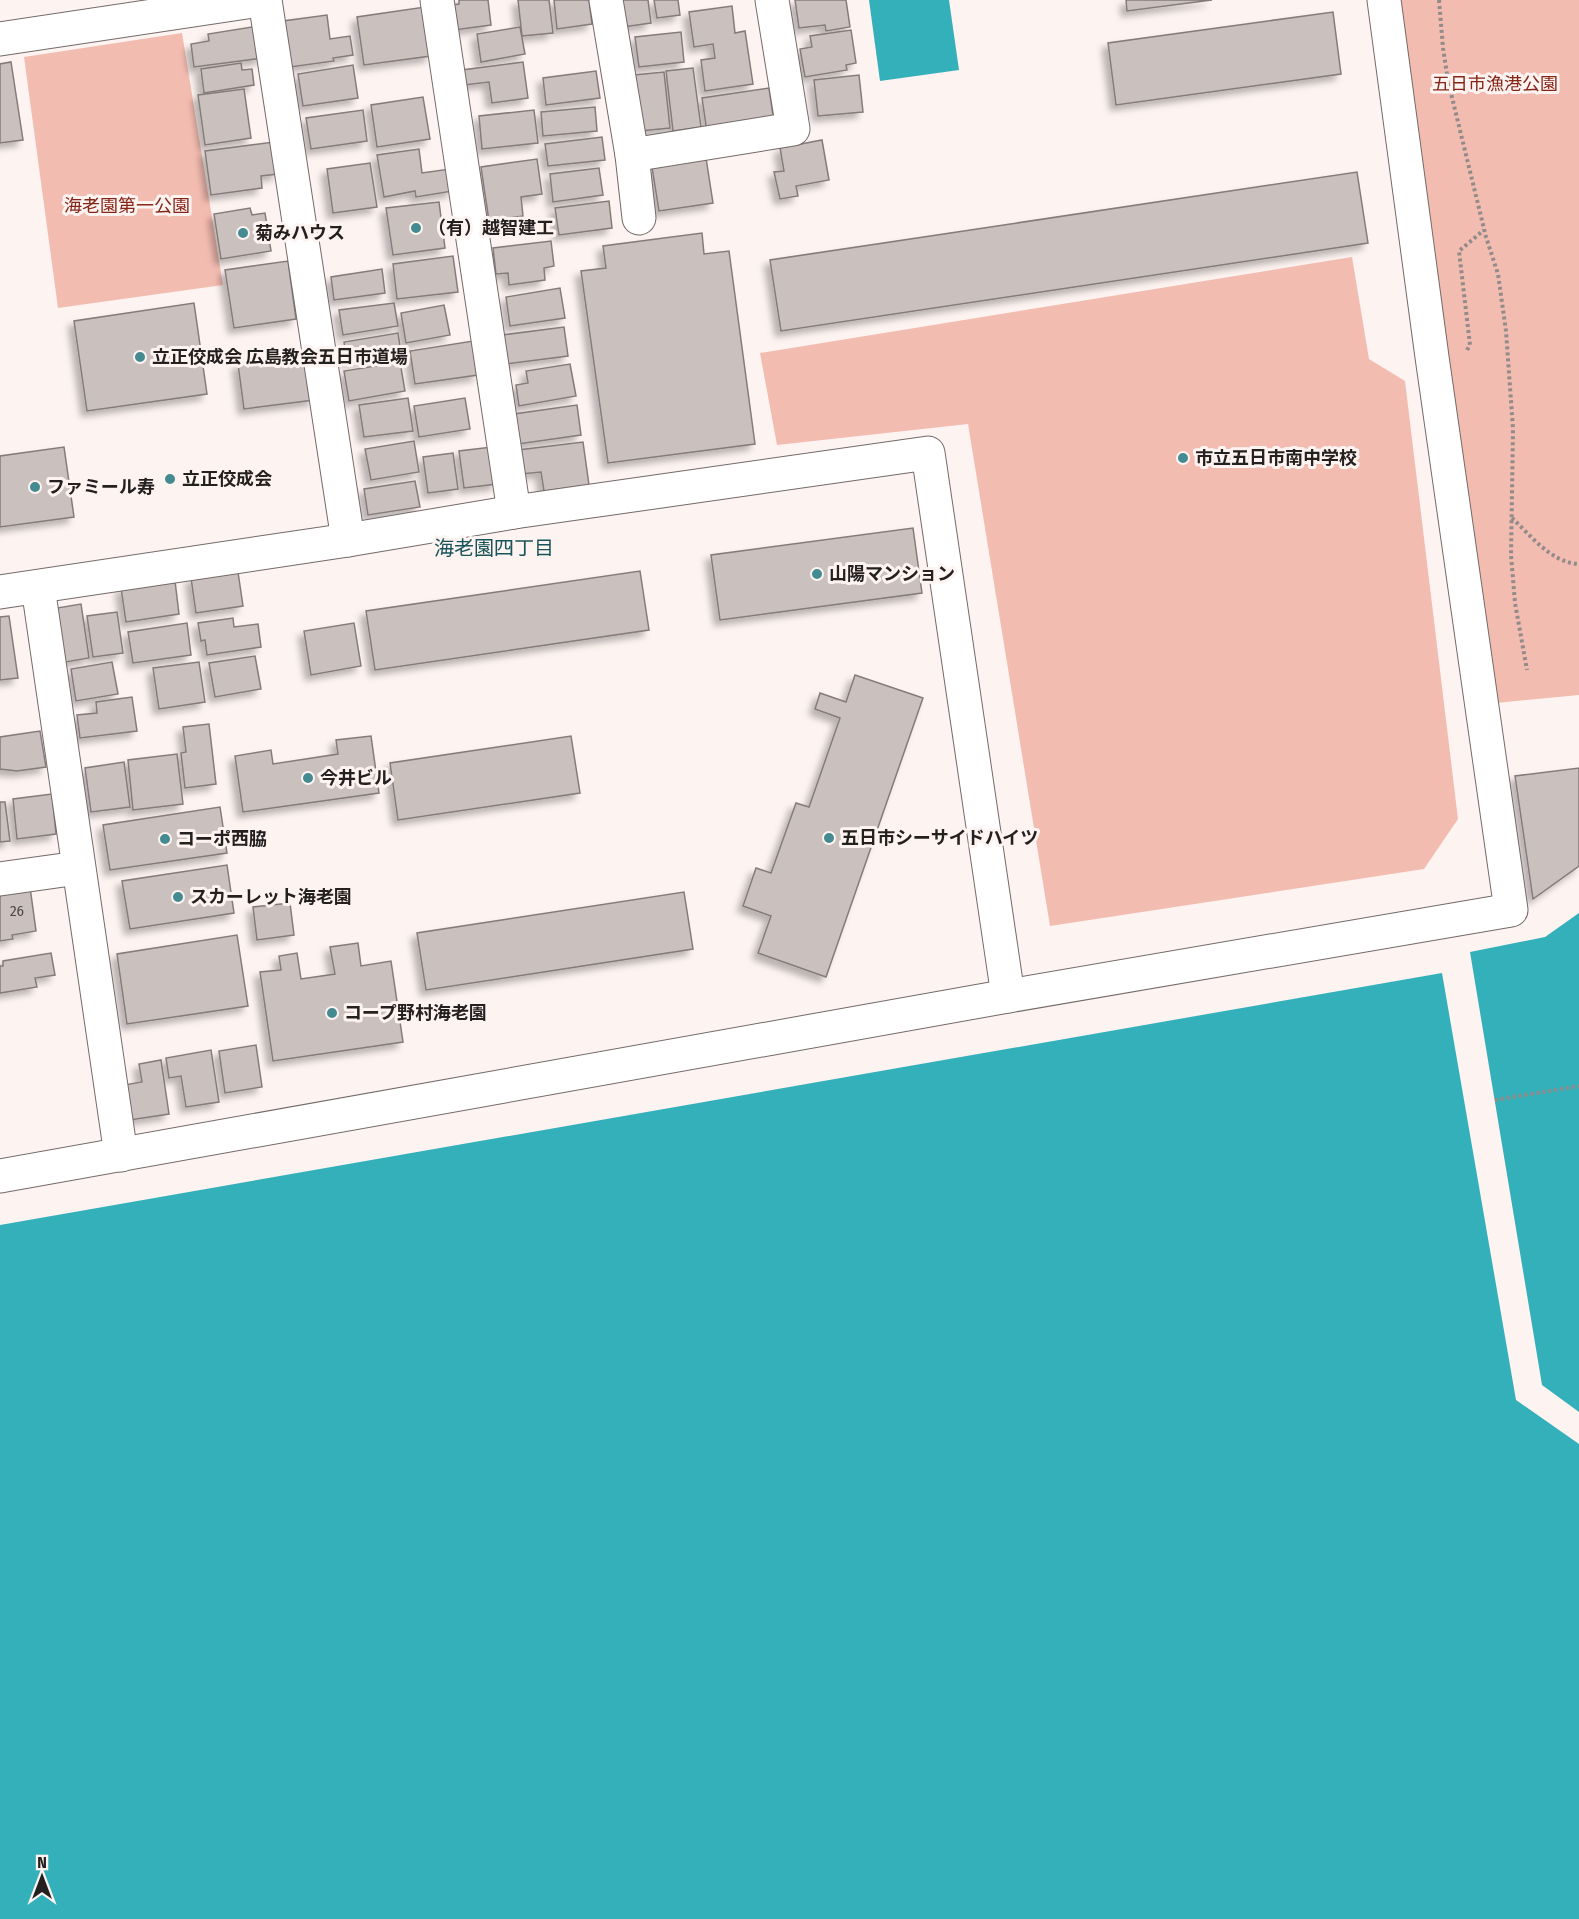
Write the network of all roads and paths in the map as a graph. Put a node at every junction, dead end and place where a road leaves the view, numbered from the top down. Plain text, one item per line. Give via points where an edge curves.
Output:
1 (260, 0) edge
2 (265, 0) edge
3 (437, 0) edge
4 (606, 0) edge
5 (772, 0) edge
6 (1384, 0) edge
7 (1439, 0) edge
8 (0, 39) edge
9 (632, 155) junction
10 (639, 218) dead end
11 (1485, 230) junction
12 (1432, 357) junction
13 (514, 512) junction
14 (1512, 518) junction
15 (348, 540) junction
16 (1579, 564) edge
17 (38, 587) junction
18 (0, 592) edge
19 (1527, 670) dead end
20 (78, 868) junction
21 (0, 879) edge
22 (1008, 996) junction
23 (1579, 1086) edge
24 (1495, 1101) dead end
25 (121, 1155) junction
26 (0, 1176) edge

1 - 8 street
2 - 15 street
3 - 13 street
4 - 9 street
5 - 9 street via 793,129
6 - 12 street
7 - 11 path via 1449,81
9 - 10 street
11 - 12 path via 1459,251 1470,345 1465,354
11 - 14 path via 1498,274 1506,331 1513,429
12 - 22 street via 1511,910
13 - 15 street
13 - 22 street via 928,453
14 - 16 path via 1554,557
14 - 19 path via 1515,603
15 - 17 street
17 - 18 street
17 - 20 street
20 - 21 street
20 - 25 street
22 - 25 street
23 - 24 path
25 - 26 street

